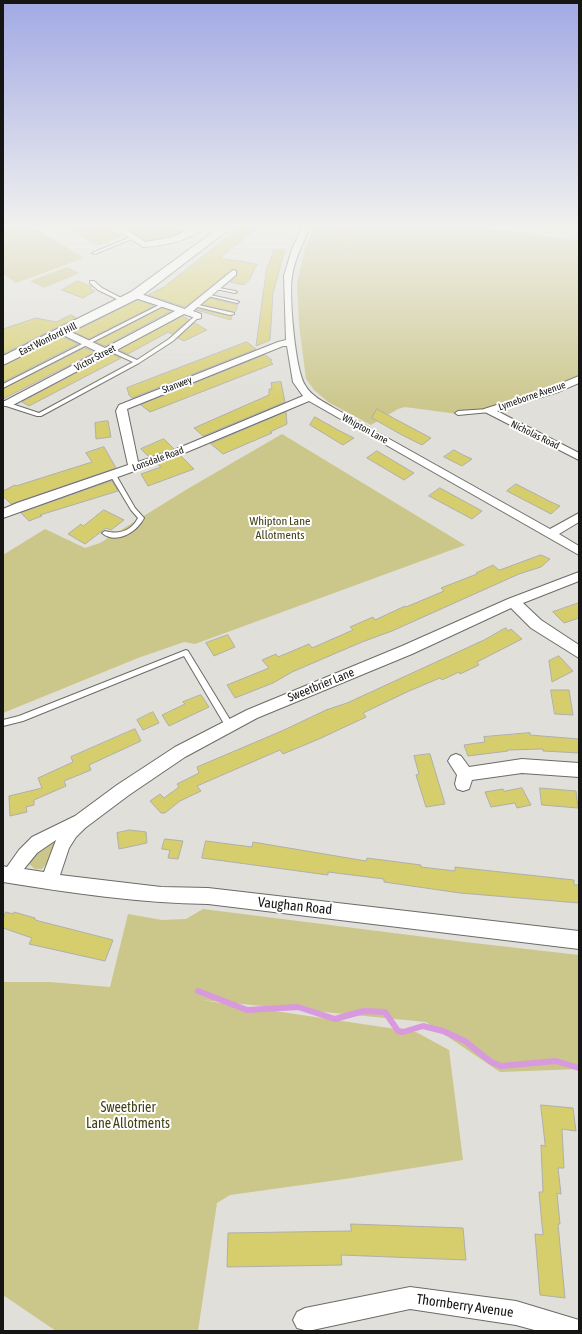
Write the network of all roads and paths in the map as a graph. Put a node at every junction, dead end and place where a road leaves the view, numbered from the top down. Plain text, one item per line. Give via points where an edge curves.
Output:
1 (97, 286) edge
2 (146, 286) edge
3 (289, 286) edge
4 (216, 288) joint
5 (235, 292) dead end
6 (208, 295) junction
7 (130, 298) junction
8 (237, 302) dead end
9 (163, 305) junction
10 (196, 305) junction
11 (185, 311) junction
12 (232, 314) dead end
13 (198, 316) joint
14 (64, 332) junction
15 (292, 342) junction
16 (89, 343) junction
17 (109, 351) junction
18 (3, 361) edge
19 (137, 362) junction
20 (579, 379) edge
21 (3, 386) edge
22 (310, 396) junction
23 (6, 406) edge
24 (490, 412) junction
25 (458, 413) dead end
26 (579, 457) edge
27 (134, 468) junction
28 (113, 475) junction
29 (3, 514) edge
30 (579, 517) edge
31 (105, 533) dead end
32 (551, 534) junction
33 (579, 551) edge
34 (579, 576) edge
35 (513, 602) junction
36 (579, 653) edge
37 (3, 723) edge
38 (229, 725) junction
39 (456, 761) dead end
40 (579, 770) edge
41 (79, 823) junction
42 (7, 875) edge
43 (49, 882) junction
44 (579, 940) edge
45 (305, 1320) dead end
46 (578, 1331) edge

1 - 7 lane
2 - 7 main road, East Wonford Hill
3 - 15 street, Whipton Lane
4 - 5 lane
4 - 6 street, Victor Street
6 - 8 lane
6 - 10 street, Victor Street
7 - 9 street
7 - 14 main road, East Wonford Hill
9 - 11 street
9 - 16 lane
10 - 11 street, Victor Street
10 - 12 lane
11 - 13 street
11 - 17 street, Victor Street
13 - 19 lane via 171,340
14 - 16 street
14 - 18 main road, East Wonford Hill
15 - 22 street, Whipton Lane via 298,382
15 - 27 street, Stanwey via 281,344 123,407 121,411
16 - 17 street
16 - 21 lane
17 - 19 lane
17 - 23 street, Victor Street
19 - 23 lane via 40,416
20 - 24 street, Lymeborne Avenue
22 - 27 street, Lonsdale Road
22 - 32 street, Whipton Lane via 330,410
24 - 25 lane
24 - 26 street, Nicholas Road
27 - 28 street, Lonsdale Road
28 - 29 street, Lonsdale Road
28 - 31 lane via 141,518 122,535 112,537
30 - 32 street
32 - 33 street, Whipton Lane
34 - 35 street, Sweetbrier Lane
35 - 36 street via 536,624
35 - 38 street, Sweetbrier Lane
37 - 38 lane via 20,719 186,653
38 - 41 street, Sweetbrier Lane via 180,752
39 - 40 street via 464,779 522,766
41 - 42 street, Sweetbrier Lane via 44,838 27,850
41 - 43 street, Sweetbrier Lane via 62,845
42 - 43 street, Vaughan Road
43 - 44 street, Vaughan Road via 162,895 208,896
45 - 46 street, Thornberry Avenue via 410,1298 516,1313

